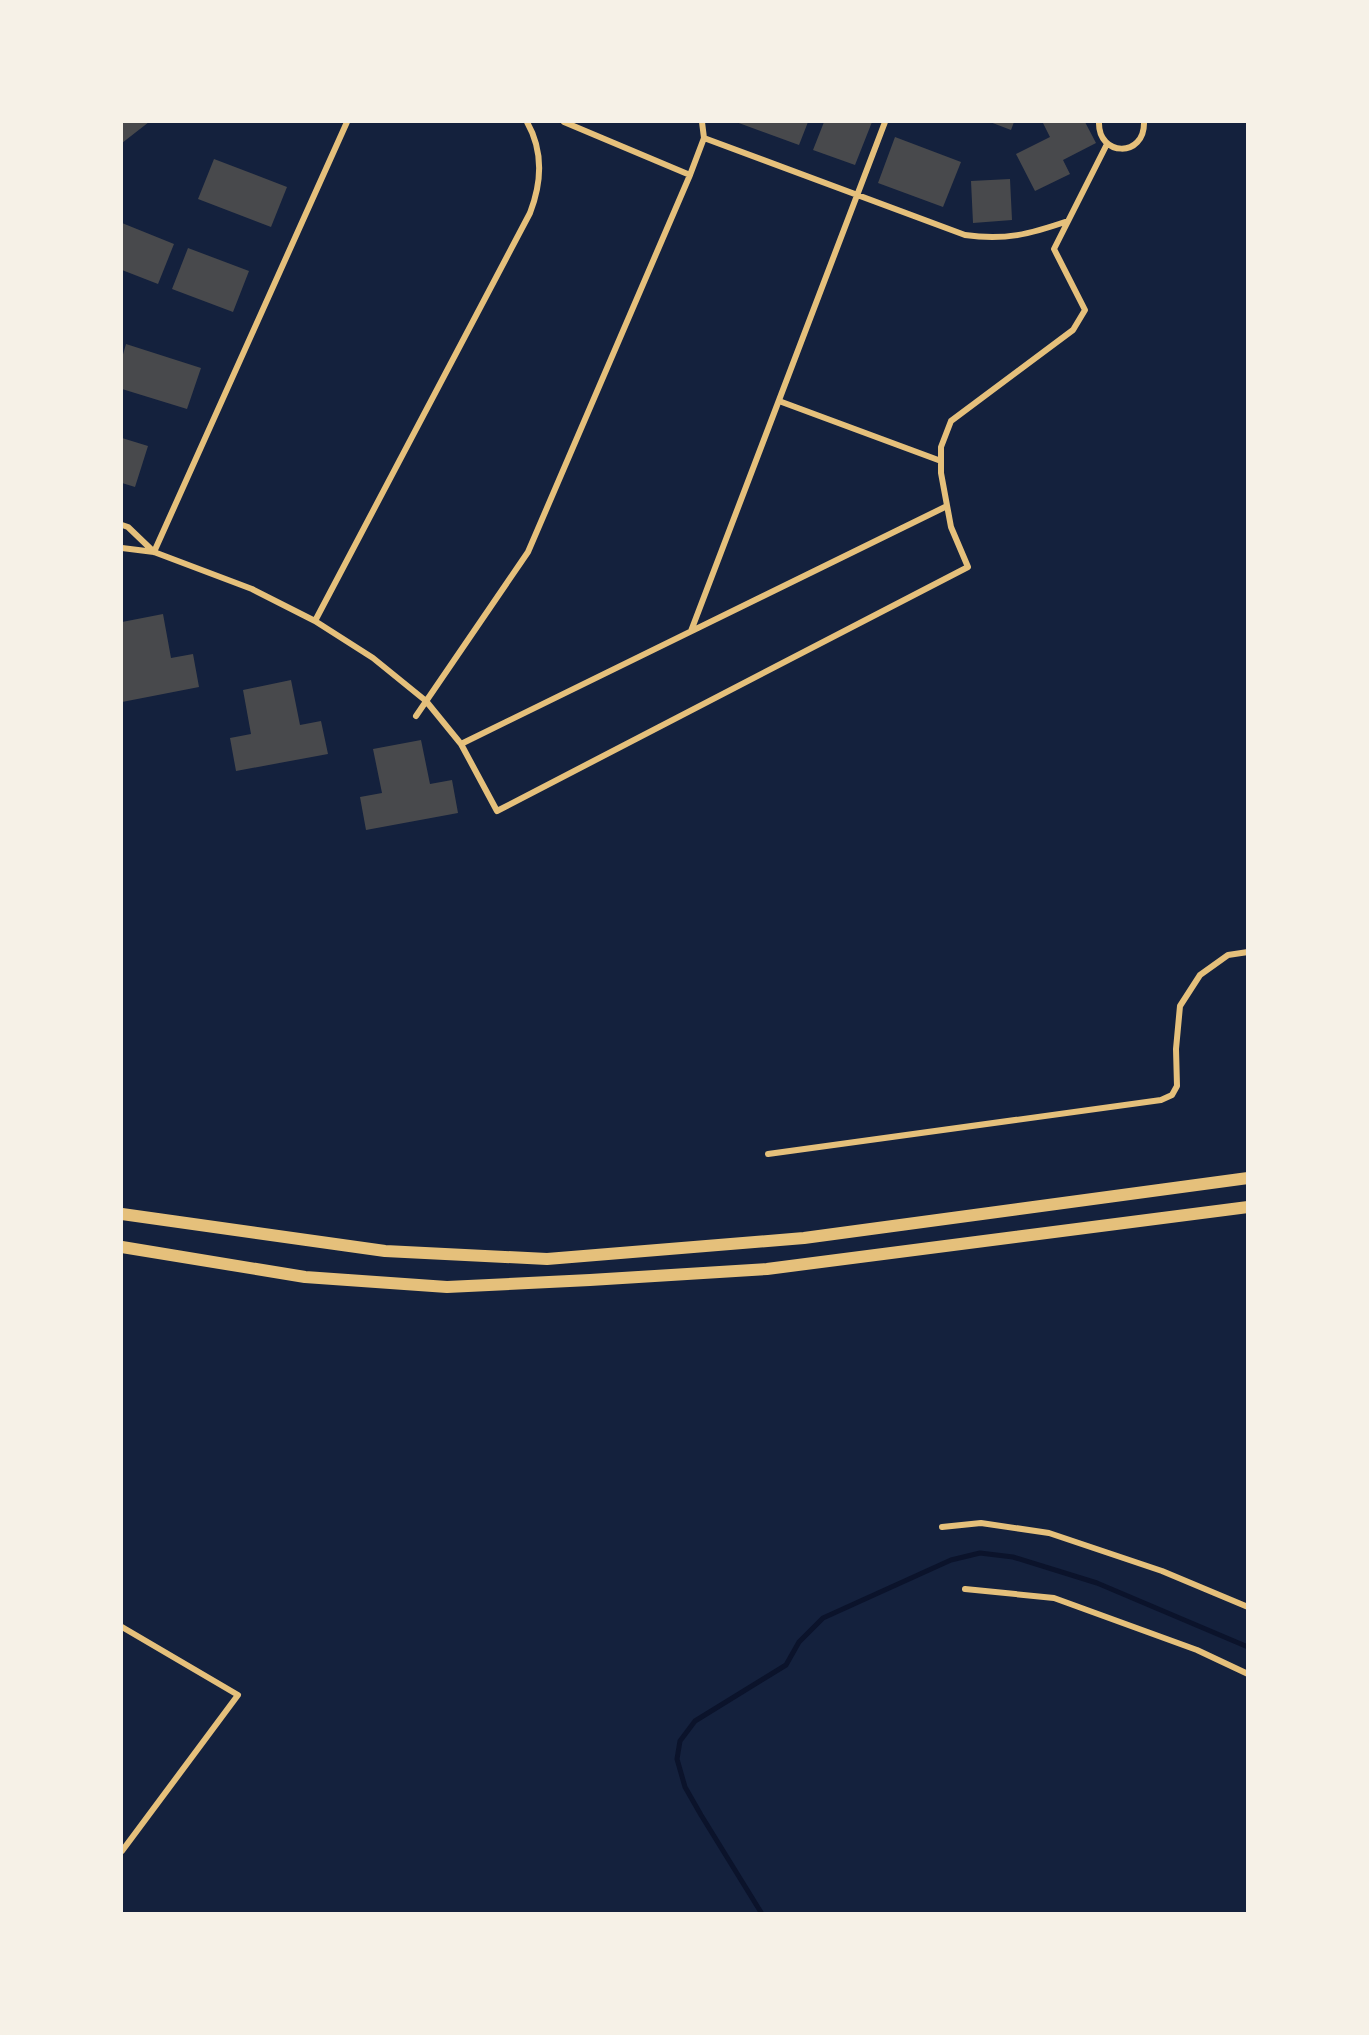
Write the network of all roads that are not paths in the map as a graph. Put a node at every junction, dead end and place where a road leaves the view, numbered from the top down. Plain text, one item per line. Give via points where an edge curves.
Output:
1 (347, 122) edge
2 (527, 122) edge
3 (564, 122) edge
4 (702, 122) edge
5 (885, 122) edge
6 (1099, 122) edge
7 (1144, 122) edge
8 (704, 138) junction
9 (1107, 144) junction
10 (690, 175) junction
11 (857, 196) junction
12 (1068, 221) junction
13 (779, 400) junction
14 (941, 461) junction
15 (947, 506) junction
16 (122, 525) edge
17 (122, 548) edge
18 (154, 552) junction
19 (315, 621) junction
20 (691, 631) junction
21 (426, 701) junction
22 (416, 716) dead end
23 (461, 744) junction
24 (1248, 952) edge
25 (768, 1154) dead end
26 (1248, 1178) edge
27 (1248, 1208) edge
28 (122, 1214) edge
29 (122, 1247) edge
30 (942, 1527) dead end
31 (965, 1589) dead end
32 (1248, 1607) edge
33 (122, 1627) edge
34 (1248, 1674) edge
35 (122, 1851) edge

1 - 18 street
2 - 19 street via 539,152 540,172 530,213
3 - 10 street
4 - 8 street
5 - 11 street
6 - 9 street
7 - 9 street via 1142,137 1130,147
8 - 10 street
8 - 11 street
9 - 12 street
10 - 21 street via 528,552
11 - 12 street via 948,230 983,238 1018,237
11 - 13 street
12 - 14 street via 1054,249 1085,310 1073,330 951,421 941,447
13 - 14 street
13 - 20 street
14 - 15 street
15 - 20 street
15 - 23 street via 951,527 969,567 497,811
16 - 18 street
17 - 18 street
18 - 19 street via 252,589
19 - 21 street via 373,658
20 - 23 street
21 - 22 street
21 - 23 street
24 - 25 street via 1228,955 1200,975 1180,1006 1177,1086 1172,1095 1161,1100
26 - 28 main road via 804,1238 548,1259 385,1251
27 - 29 main road via 767,1269 447,1287 304,1277
30 - 32 street via 981,1523 1049,1533 1162,1570
31 - 34 street via 1054,1598 1197,1650
33 - 35 street via 238,1695

